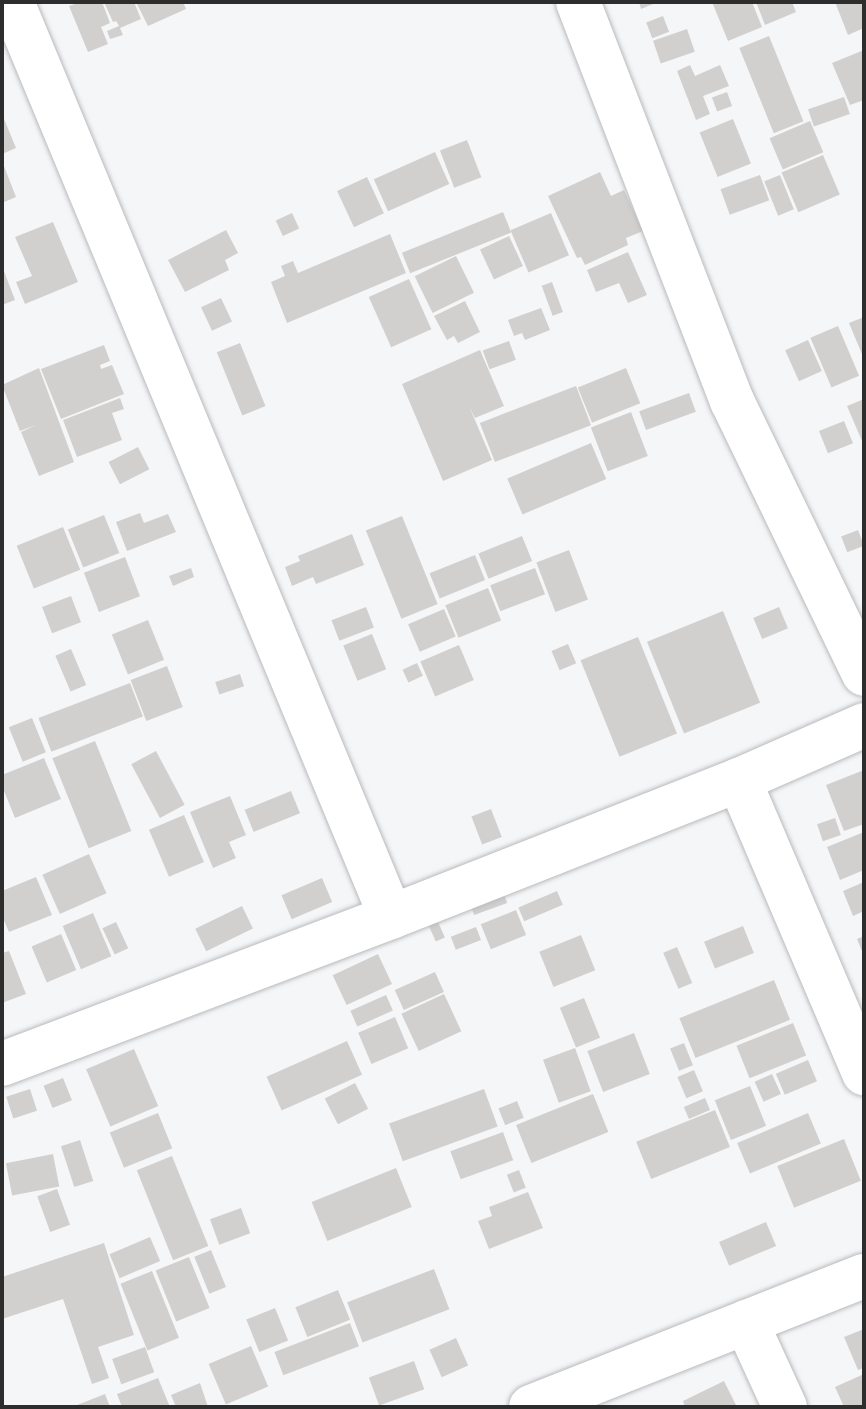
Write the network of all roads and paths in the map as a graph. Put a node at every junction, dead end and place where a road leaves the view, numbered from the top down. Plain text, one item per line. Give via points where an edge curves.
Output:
1 (12, 2) edge
2 (578, 2) edge
3 (864, 674) edge
4 (864, 725) edge
5 (739, 780) junction
6 (391, 917) junction
7 (2, 1064) edge
8 (864, 1073) edge
9 (864, 1276) edge
10 (746, 1322) junction
11 (531, 1407) edge
12 (785, 1407) edge

1 - 6 street
2 - 3 street via 732,401
4 - 5 street
5 - 6 street
5 - 8 street
6 - 7 street
9 - 10 street
10 - 11 street
10 - 12 street

